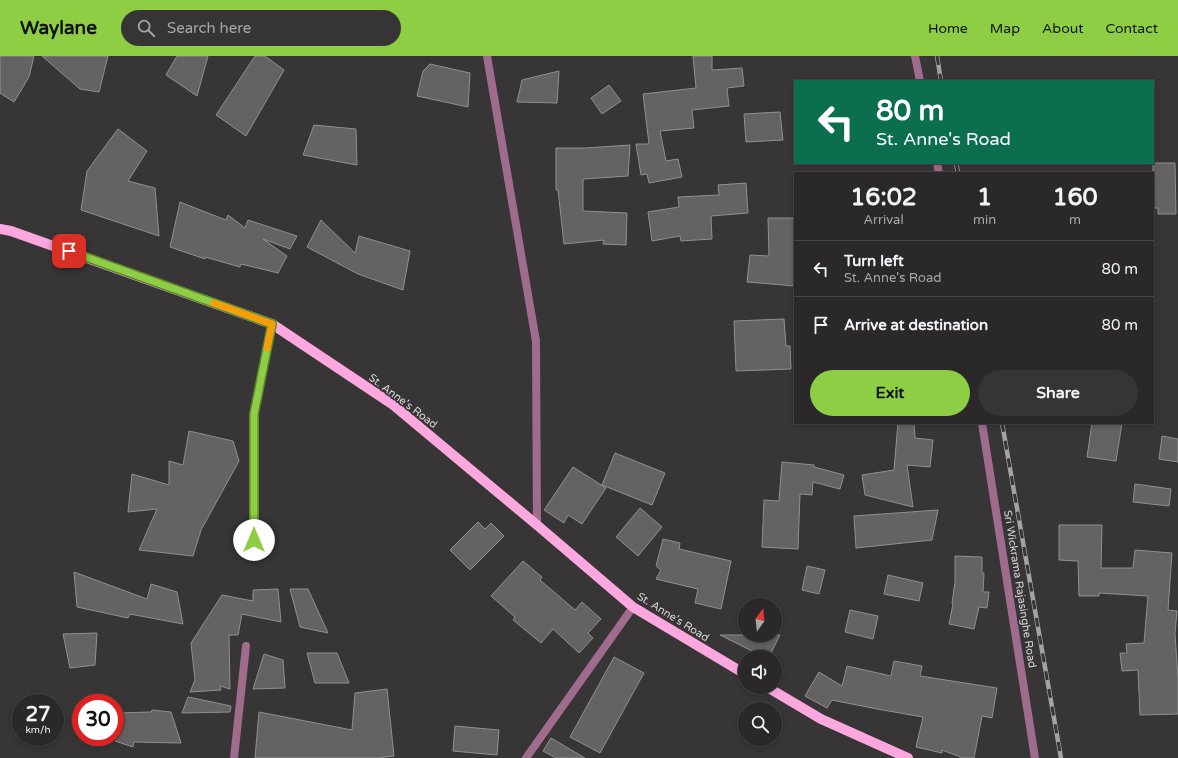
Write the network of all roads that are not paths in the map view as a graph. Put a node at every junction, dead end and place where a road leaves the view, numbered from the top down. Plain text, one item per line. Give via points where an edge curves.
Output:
1 (487, 56) edge
2 (915, 56) edge
3 (920, 80) edge
4 (0, 229) edge
5 (272, 324) junction
6 (982, 424) edge
7 (537, 525) junction
8 (254, 540) dead end
9 (632, 607) junction
10 (246, 646) dead end
11 (738, 670) edge
12 (779, 694) edge
13 (234, 758) edge
14 (526, 758) edge
15 (908, 758) edge
16 (1035, 758) edge

1 - 7 street via 536,341
2 - 3 street
4 - 5 main road, St. Anne's Road
5 - 7 main road, St. Anne's Road via 392,404
5 - 8 street via 254,414
6 - 16 street, Sri Wickrama Rajasinghe Road
7 - 9 main road, St. Anne's Road
9 - 11 main road, St. Anne's Road
9 - 14 street
10 - 13 street
12 - 15 main road via 821,719

